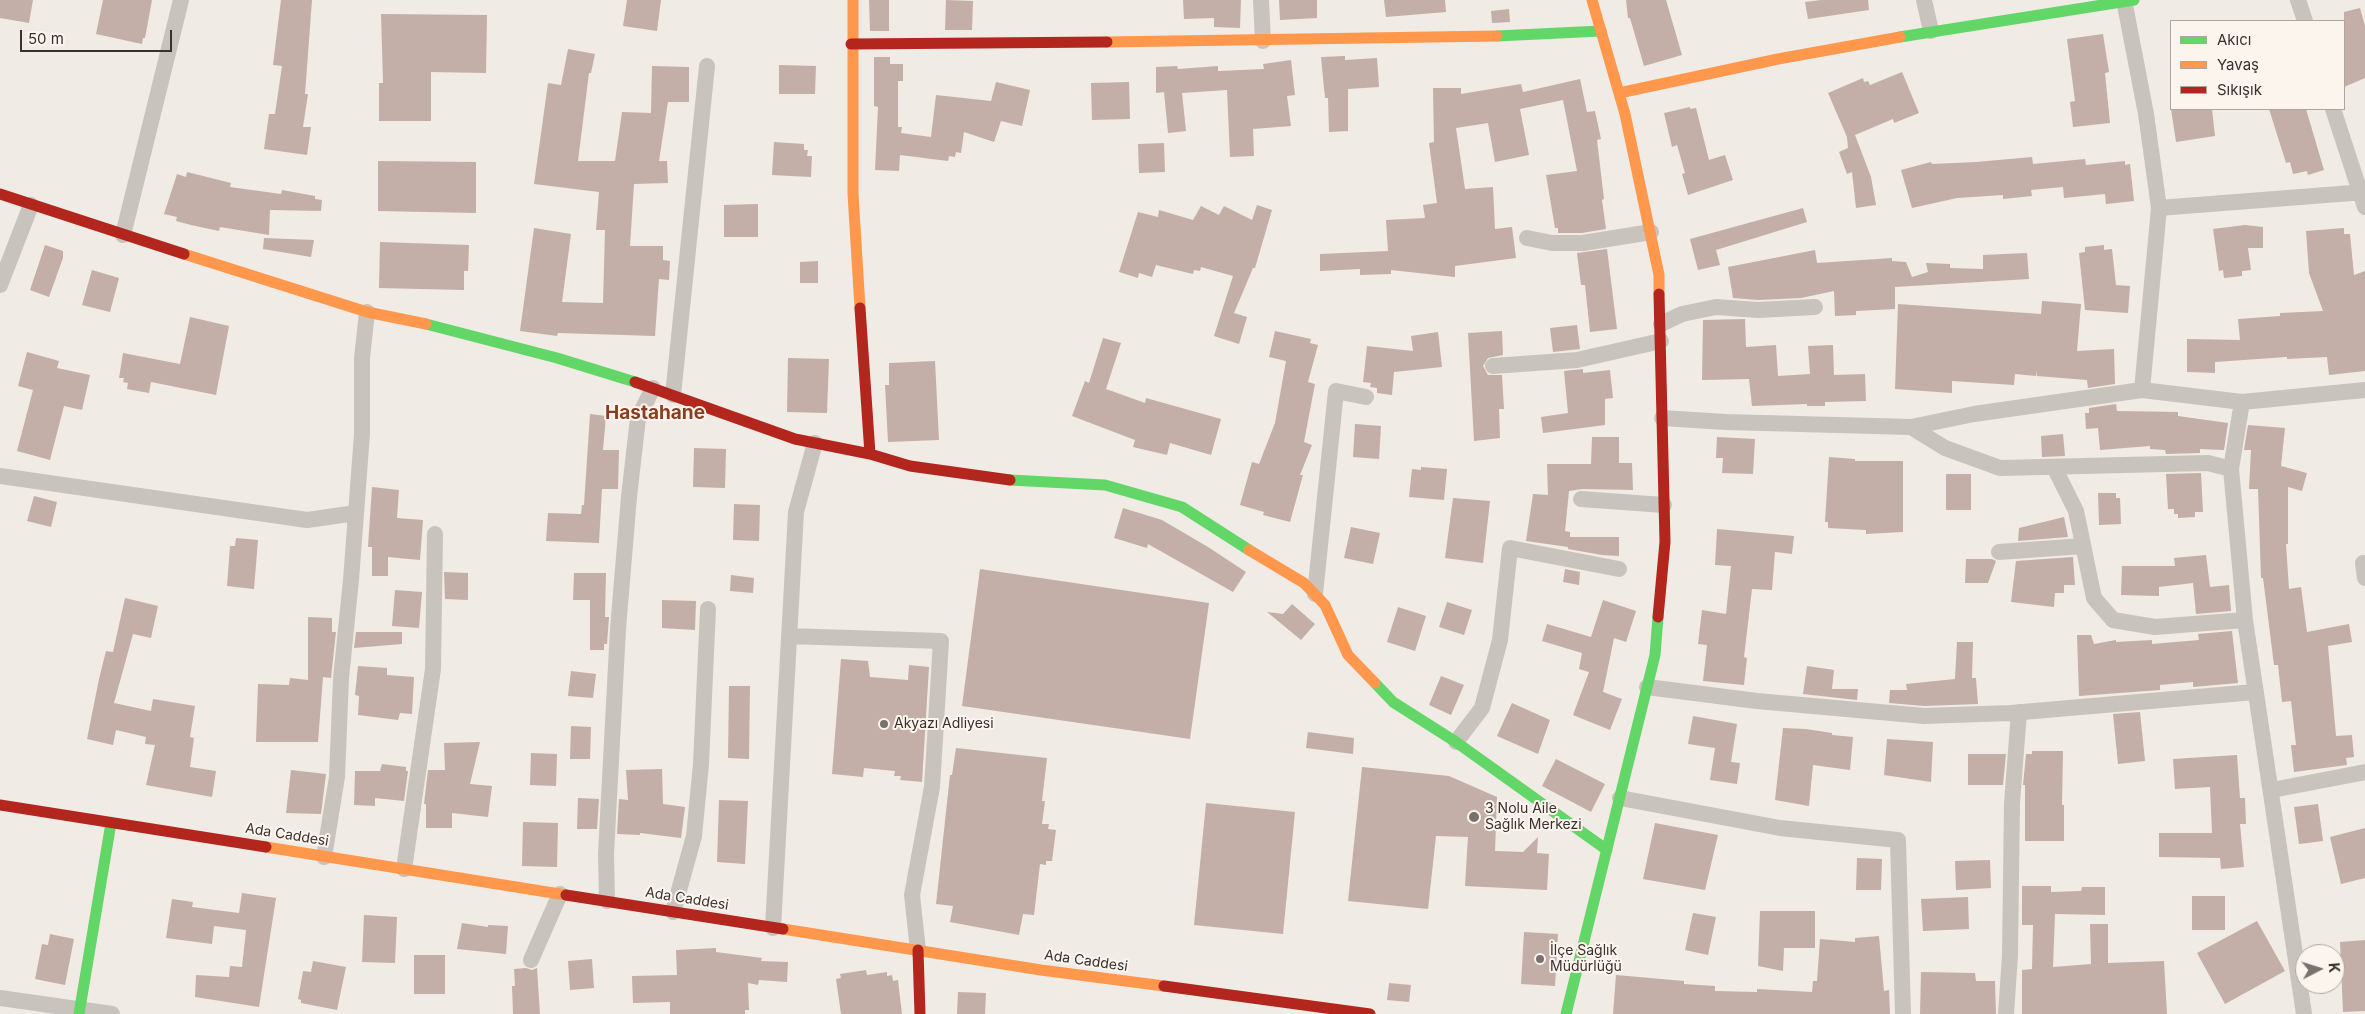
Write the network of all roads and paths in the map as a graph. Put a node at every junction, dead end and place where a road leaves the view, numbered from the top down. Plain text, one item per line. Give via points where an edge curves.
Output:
1 (181, 0) edge
2 (853, 0) edge
3 (1261, 0) edge
4 (1592, 0) edge
5 (1924, 0) edge
6 (2128, 0) edge
7 (2298, 0) edge
8 (2305, 20) edge
9 (1931, 30) junction
10 (1601, 31) junction
11 (1263, 41) junction
12 (851, 44) junction
13 (707, 66) dead end
14 (1619, 93) junction
15 (2333, 110) edge
16 (0, 194) edge
17 (2364, 197) edge
18 (31, 204) junction
19 (2159, 208) junction
20 (1650, 232) junction
21 (123, 235) junction
22 (1527, 238) dead end
23 (0, 285) edge
24 (1815, 307) dead end
25 (367, 312) junction
26 (1661, 324) junction
27 (1661, 341) junction
28 (1493, 366) dead end
29 (653, 388) junction
30 (2142, 390) junction
31 (2365, 390) edge
32 (673, 395) junction
33 (1366, 397) dead end
34 (2242, 402) junction
35 (1662, 418) junction
36 (1911, 427) junction
37 (815, 443) junction
38 (870, 454) junction
39 (2054, 467) junction
40 (2231, 469) junction
41 (0, 476) edge
42 (1581, 499) dead end
43 (1664, 505) junction
44 (356, 513) junction
45 (435, 534) dead end
46 (2083, 546) junction
47 (1999, 552) dead end
48 (1619, 569) dead end
49 (1314, 594) junction
50 (708, 608) dead end
51 (2245, 620) junction
52 (789, 636) junction
53 (1647, 687) junction
54 (2256, 692) junction
55 (2019, 712) junction
56 (1456, 742) junction
57 (2365, 772) edge
58 (2272, 790) junction
59 (1620, 798) junction
60 (0, 805) edge
61 (111, 823) junction
62 (1607, 850) junction
63 (324, 856) junction
64 (404, 869) junction
65 (560, 894) junction
66 (607, 902) junction
67 (673, 912) junction
68 (773, 928) junction
69 (918, 950) junction
70 (530, 960) dead end
71 (0, 998) edge
72 (79, 1012) edge
73 (112, 1014) edge
74 (920, 1014) edge
75 (1370, 1014) edge
76 (1566, 1014) edge
77 (1903, 1014) edge
78 (2006, 1014) edge
79 (2304, 1014) edge

1 - 21 street
2 - 12 street
3 - 11 street
4 - 10 street
5 - 9 street
6 - 9 street
6 - 19 street
7 - 8 street
9 - 14 street
10 - 11 street
10 - 14 street
11 - 12 street
12 - 38 street via 853,194
13 - 32 street
14 - 20 street
15 - 17 street
16 - 18 street
17 - 19 street
18 - 21 street
18 - 23 street
19 - 30 street
20 - 22 street via 1583,243 1552,243
20 - 26 street via 1659,275
21 - 25 street
24 - 26 street via 1758,310 1716,307 1682,314
25 - 29 street via 557,358
25 - 44 street
26 - 27 street
27 - 28 street via 1577,360
27 - 35 street
29 - 32 street
29 - 66 street via 638,418 629,497 617,649 606,854
30 - 34 street
30 - 36 street via 1974,414
31 - 34 street
32 - 37 street via 795,439
33 - 49 street via 1336,391
34 - 40 street
35 - 36 street
35 - 43 street
36 - 39 street via 1945,448 2000,468
37 - 38 street
37 - 52 street via 796,512
38 - 49 street via 910,466 1011,480 1105,485 1182,507 1304,583
39 - 40 street via 2208,463
39 - 46 street via 2076,511
40 - 51 street
41 - 44 street via 308,520
42 - 43 street
43 - 53 street via 1665,542 1655,655
44 - 63 street via 341,678 337,777
45 - 64 street via 433,670
46 - 47 street
46 - 51 street via 2094,598 2113,620 2155,627
48 - 56 street via 1510,548 1500,640 1482,708
49 - 56 street via 1325,605 1348,655 1393,702
50 - 67 street via 701,764 694,836
51 - 54 street
52 - 68 street
52 - 69 street via 941,641 932,788 912,895
53 - 55 street via 1924,716
53 - 59 street
54 - 55 street
54 - 58 street
55 - 78 street via 2012,803
56 - 62 street
57 - 58 street
58 - 79 street
59 - 62 street
59 - 77 street via 1780,828 1898,840
60 - 61 street, Ada Caddesi
61 - 63 street, Ada Caddesi
61 - 72 street
62 - 76 street
63 - 64 street, Ada Caddesi
64 - 65 street, Ada Caddesi
65 - 66 street, Ada Caddesi
65 - 70 street
66 - 67 street, Ada Caddesi
67 - 68 street, Ada Caddesi
68 - 69 street, Ada Caddesi
69 - 74 street
69 - 75 street, Ada Caddesi via 1041,970
71 - 72 street
72 - 73 street

